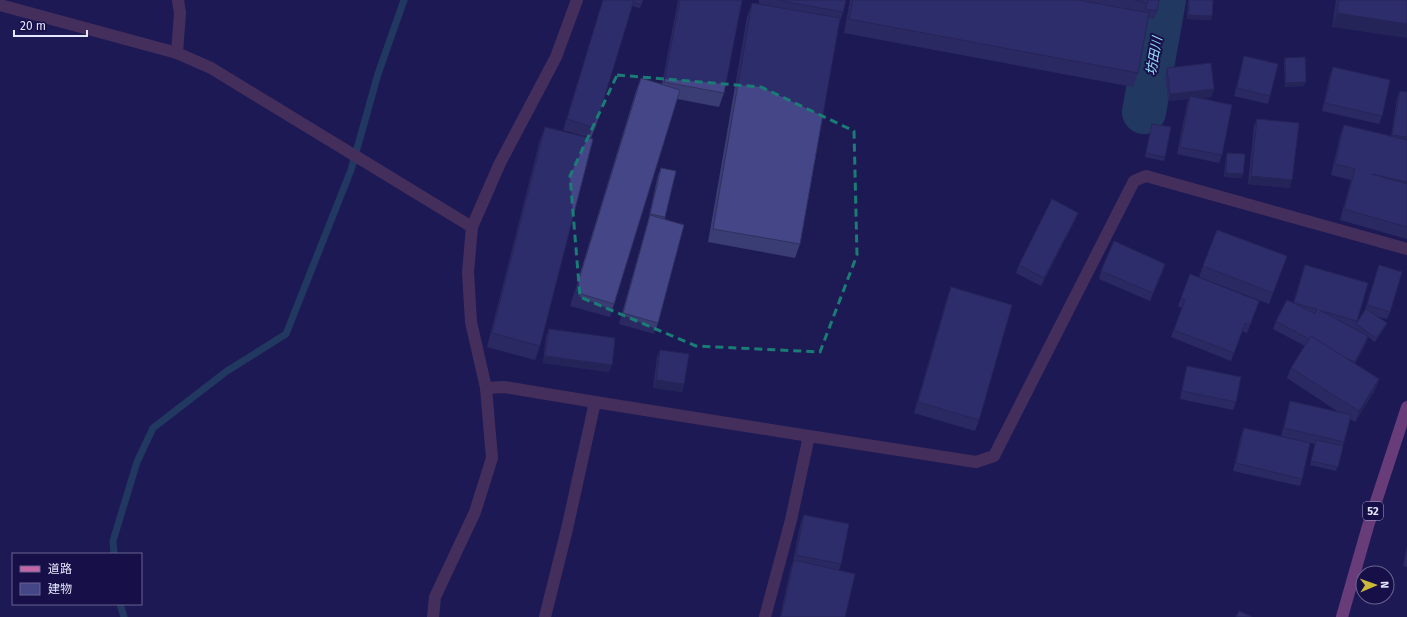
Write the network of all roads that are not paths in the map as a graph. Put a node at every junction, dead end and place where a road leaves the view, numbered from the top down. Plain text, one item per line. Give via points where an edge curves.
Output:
1 (178, 0) edge
2 (577, 0) edge
3 (0, 5) edge
4 (177, 53) junction
5 (472, 227) junction
6 (1407, 249) edge
7 (486, 388) junction
8 (595, 402) junction
9 (1407, 407) edge
10 (808, 436) junction
11 (433, 617) edge
12 (545, 617) edge
13 (765, 617) edge
14 (1342, 617) edge

1 - 4 street via 180,13
2 - 5 street via 556,57 500,163
3 - 4 street
4 - 5 street via 211,68
5 - 7 street via 468,272 470,322
6 - 10 street via 1146,176 1134,181 994,456 976,462
7 - 8 street via 504,387
7 - 11 street via 492,458 475,512 435,597
8 - 10 street
8 - 12 street
9 - 14 main road, 52 via 1368,526
10 - 13 street via 791,520

